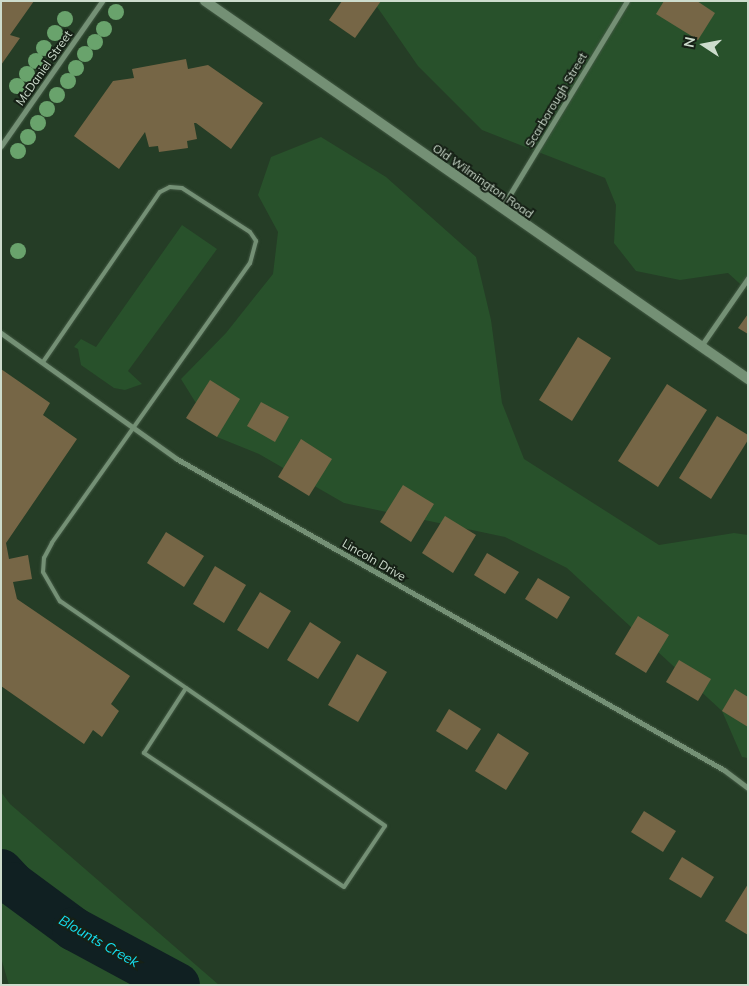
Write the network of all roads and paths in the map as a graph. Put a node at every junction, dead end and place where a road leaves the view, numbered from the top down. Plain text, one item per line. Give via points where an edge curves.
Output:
1 (102, 1) edge
2 (205, 1) edge
3 (627, 1) edge
4 (1, 146) edge
5 (501, 210) junction
6 (748, 278) edge
7 (1, 333) edge
8 (699, 348) junction
9 (43, 362) junction
10 (748, 379) edge
11 (132, 428) junction
12 (186, 688) junction
13 (748, 788) edge

1 - 4 street, McDaniel Street
2 - 5 main road, Old Wilmington Road
3 - 5 street, Scarborough Street
5 - 8 main road, Old Wilmington Road
6 - 8 street
7 - 9 street, Lincoln Drive
8 - 10 main road, Old Wilmington Road
9 - 11 street, Lincoln Drive
9 - 11 lane via 160,192 170,187 182,188 250,232 256,241 250,263
11 - 12 lane via 52,543 44,558 43,572 60,601
11 - 13 street, Lincoln Drive via 177,459 715,766
12 - 12 lane via 385,826 344,887 144,753

